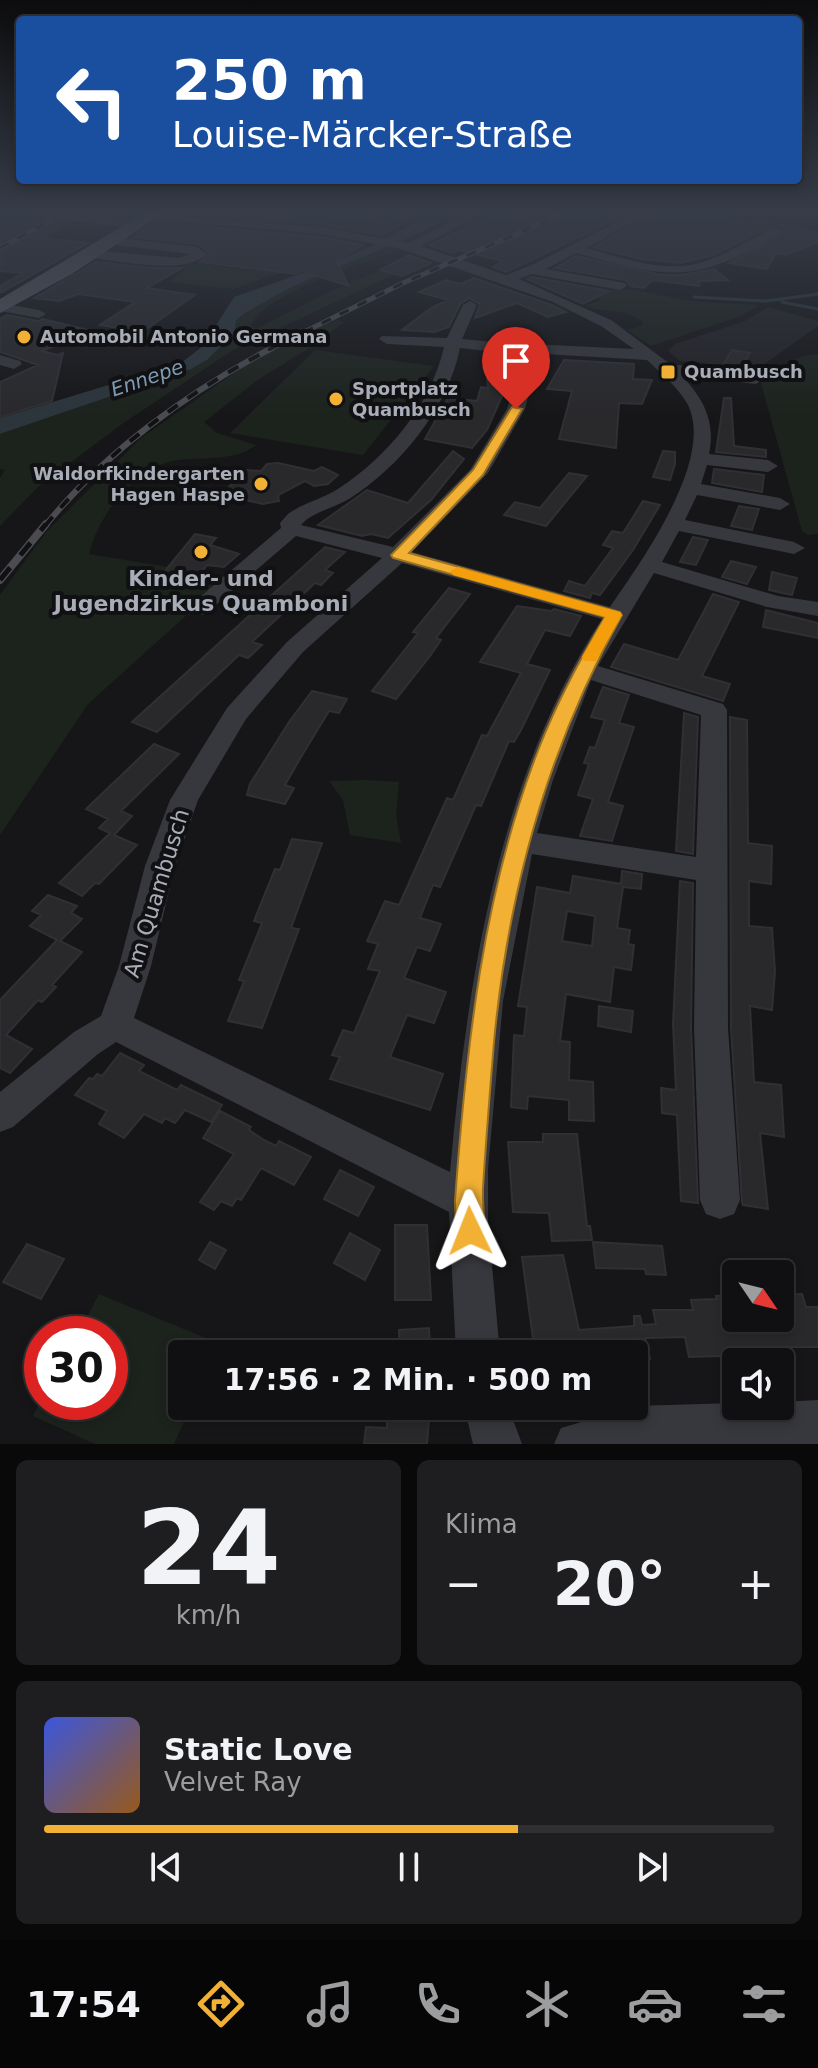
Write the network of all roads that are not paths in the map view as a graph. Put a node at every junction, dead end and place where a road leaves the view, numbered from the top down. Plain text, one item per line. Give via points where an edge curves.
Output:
1 (44, 281) edge
2 (513, 281) edge
3 (594, 281) edge
4 (620, 286) dead end
5 (470, 305) dead end
6 (0, 307) edge
7 (39, 314) dead end
8 (0, 322) edge
9 (28, 327) dead end
10 (387, 339) dead end
11 (453, 343) junction
12 (535, 351) junction
13 (658, 361) junction
14 (756, 379) dead end
15 (699, 458) junction
16 (768, 466) dead end
17 (690, 488) junction
18 (780, 504) dead end
19 (673, 524) junction
20 (292, 529) junction
21 (794, 548) dead end
22 (398, 555) junction
23 (650, 565) junction
24 (818, 609) edge
25 (196, 610) dead end
26 (614, 615) junction
27 (583, 669) junction
28 (518, 841) junction
29 (711, 871) junction
30 (115, 1025) junction
31 (8, 1099) edge
32 (720, 1200) dead end
33 (468, 1201) junction
34 (477, 1340) edge
35 (489, 1420) edge
36 (813, 1430) edge
37 (499, 1444) edge
38 (577, 1444) edge

1 - 6 main road
2 - 13 street via 591,315 626,323
3 - 4 street
5 - 11 street
6 - 7 street
8 - 9 street
10 - 11 street
11 - 12 street
11 - 20 street via 420,420 355,486 294,517
12 - 13 street via 565,349
12 - 22 street, Am Quambusch via 502,438 478,473
13 - 14 street
13 - 15 street via 698,408
15 - 16 street
15 - 17 street
17 - 18 street
17 - 19 street
19 - 21 street
19 - 23 street
20 - 22 street
20 - 25 street
22 - 26 street
22 - 30 street, Am Quambusch via 295,647 236,714 184,800
23 - 24 street via 775,602
23 - 26 street
26 - 27 street
27 - 28 street via 548,748
27 - 29 street via 714,710
28 - 29 street
28 - 33 street via 487,994
29 - 32 street via 711,1028
30 - 31 street
30 - 33 street
33 - 34 street
35 - 37 street
36 - 38 street via 635,1429

